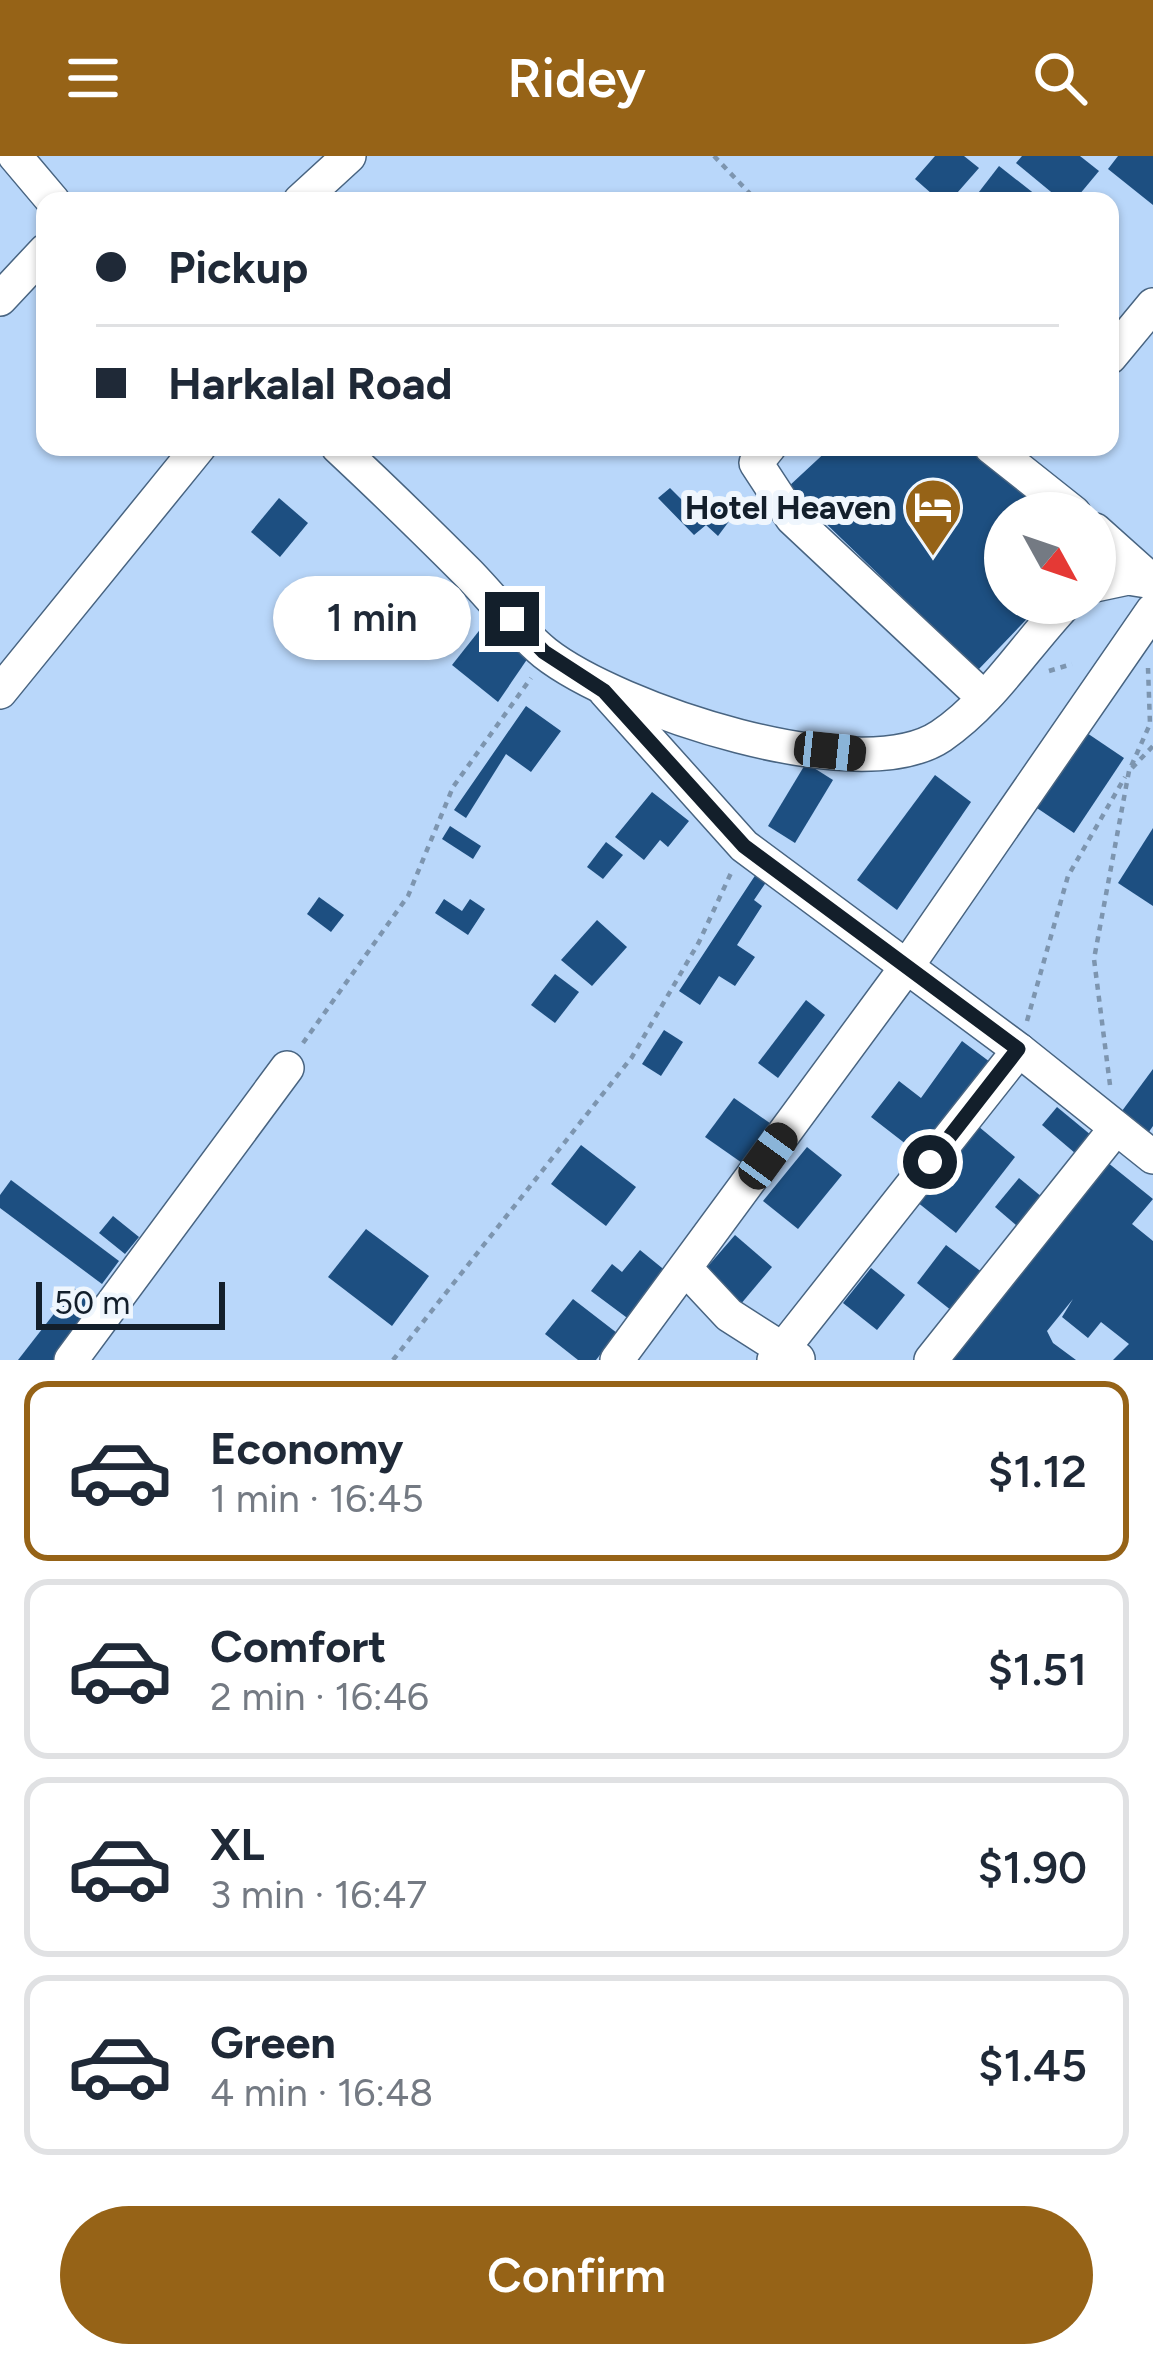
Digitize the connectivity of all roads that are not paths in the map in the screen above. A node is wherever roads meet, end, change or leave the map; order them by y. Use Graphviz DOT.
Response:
graph roads {
  1 [pos="15,156"];
  2 [pos="349,156"];
  3 [pos="45,192"];
  4 [pos="309,192"];
  5 [pos="36,261"];
  6 [pos="0,299"];
  7 [pos="1153,305"];
  8 [pos="1119,346"];
  9 [pos="193,456"];
  10 [pos="347,456"];
  11 [pos="762,456"];
  12 [pos="1016,456"];
  13 [pos="1053,492"];
  14 [pos="1116,556"];
  15 [pos="1116,581"];
  16 [pos="1150,598"];
  17 [pos="1048,624"];
  18 [pos="604,691"];
  19 [pos="0,692"];
  20 [pos="984,698"];
  21 [pos="904,969"];
  22 [pos="1018,1049"];
  23 [pos="287,1068"];
  24 [pos="1116,1128"];
  25 [pos="1153,1157"];
  26 [pos="686,1269"];
  27 [pos="786,1356"];
  28 [pos="71,1360"];
  29 [pos="617,1360"];
  30 [pos="931,1360"];
  1 -- 3 [label="street"];
  2 -- 4 [label="street"];
  5 -- 6 [label="street"];
  7 -- 8 [label="street"];
  9 -- 19 [label="street"];
  10 -- 18 [label="street"];
  11 -- 20 [label="street"];
  12 -- 13 [label="street"];
  14 -- 16 [label="street"];
  15 -- 16 [label="street"];
  16 -- 21 [label="street"];
  17 -- 20 [label="street"];
  18 -- 20 [label="street"];
  18 -- 21 [label="street"];
  21 -- 22 [label="street"];
  21 -- 26 [label="street"];
  22 -- 24 [label="street"];
  22 -- 27 [label="street"];
  23 -- 28 [label="street"];
  24 -- 25 [label="street"];
  24 -- 30 [label="street"];
  26 -- 27 [label="street"];
  26 -- 29 [label="street"];
}
